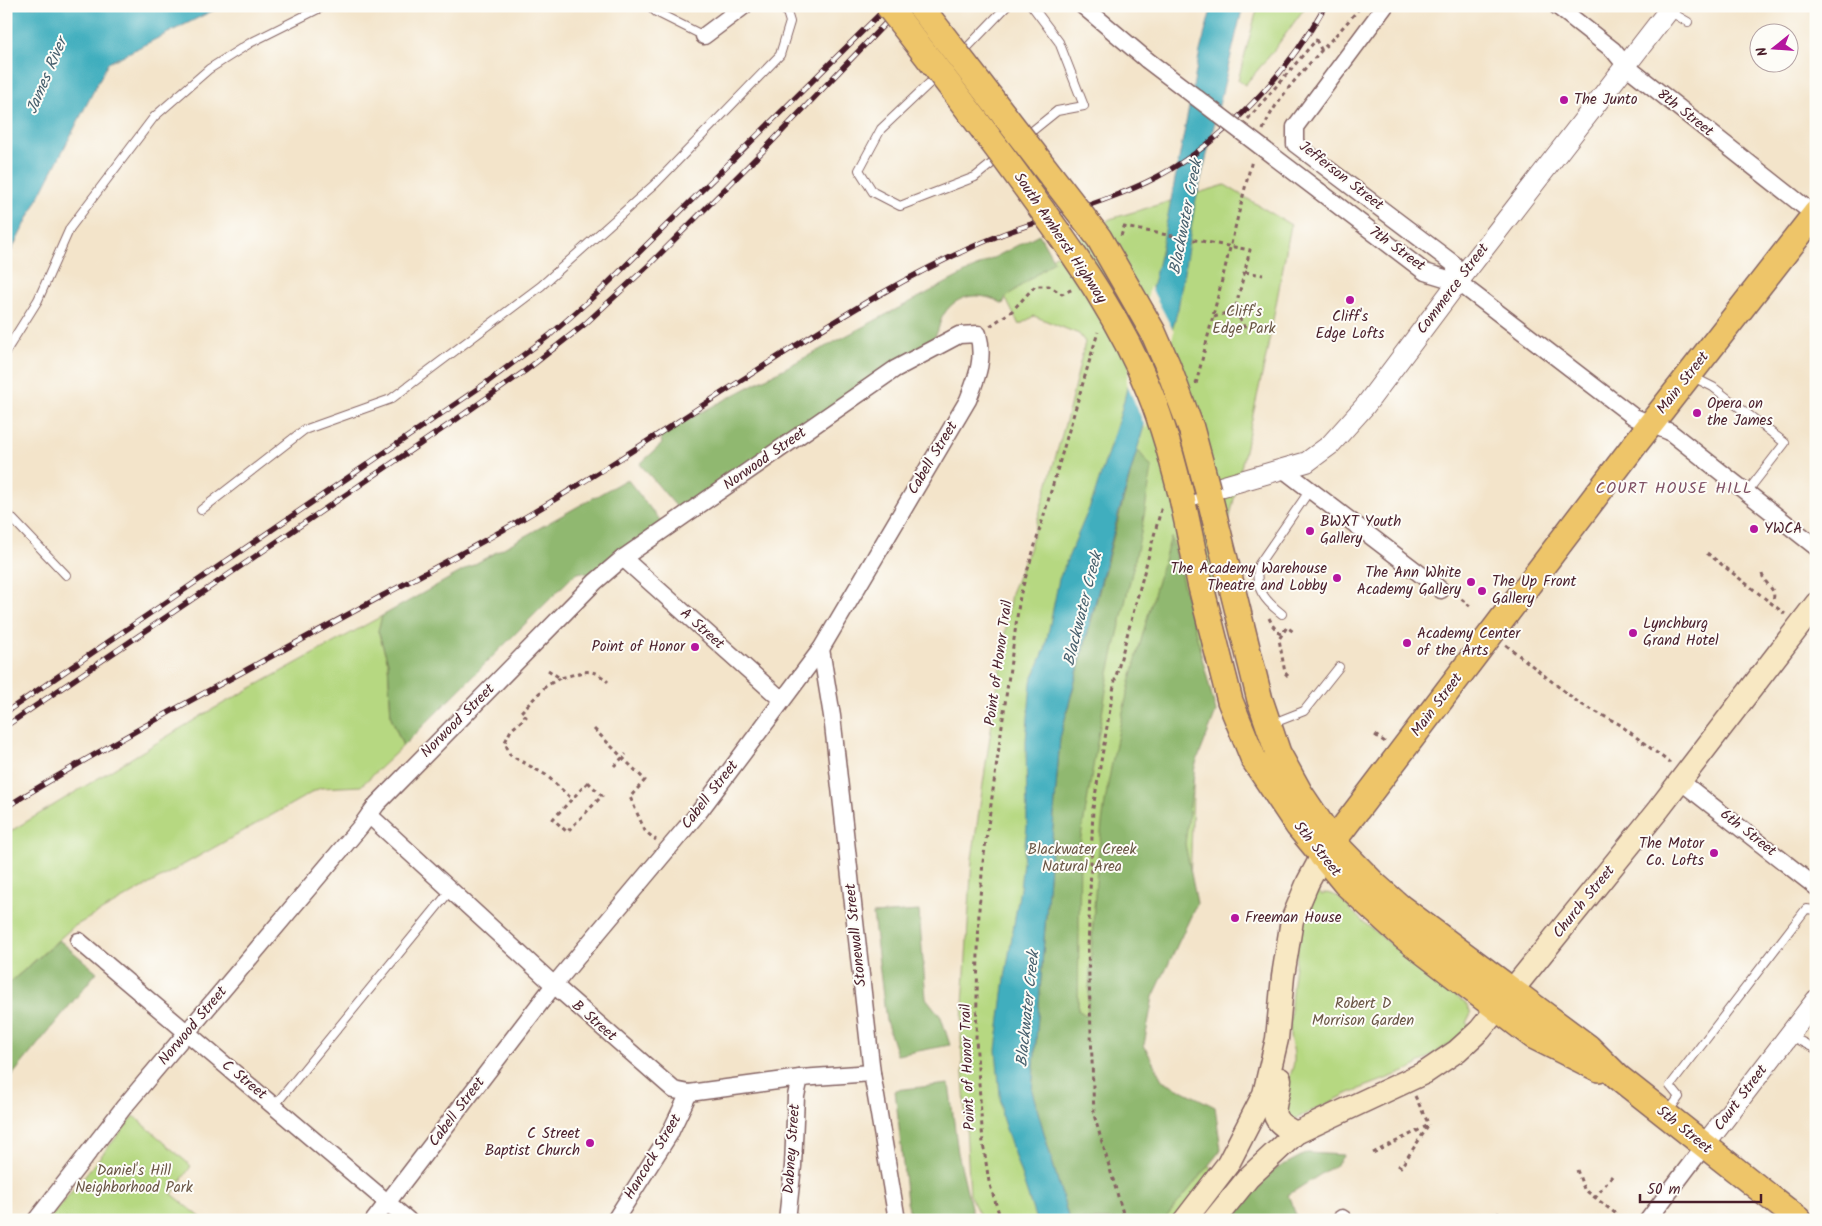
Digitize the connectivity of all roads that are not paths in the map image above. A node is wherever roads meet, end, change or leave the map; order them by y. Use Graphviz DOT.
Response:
graph roads {
  1 [pos="324,6"];
  2 [pos="650,6"];
  3 [pos="744,6"];
  4 [pos="785,6"];
  5 [pos="888,6"];
  6 [pos="920,6"];
  7 [pos="1007,6"];
  8 [pos="1032,6"];
  9 [pos="1083,6"];
  10 [pos="1385,6"];
  11 [pos="1557,6"];
  12 [pos="1671,9"];
  13 [pos="1688,22"];
  14 [pos="704,36"];
  15 [pos="951,63"];
  16 [pos="1626,66"];
  17 [pos="944,70"];
  18 [pos="1815,215"];
  19 [pos="1458,282"];
  20 [pos="978,334"];
  21 [pos="6,351"];
  22 [pos="1689,375"];
  23 [pos="1650,424"];
  24 [pos="1284,470"];
  25 [pos="1310,490"];
  26 [pos="1208,491"];
  27 [pos="1747,492"];
  28 [pos="1173,500"];
  29 [pos="201,510"];
  30 [pos="6,512"];
  31 [pos="1816,547"];
  32 [pos="623,558"];
  33 [pos="66,575"];
  34 [pos="1441,590"];
  35 [pos="1816,604"];
  36 [pos="1282,614"];
  37 [pos="821,649"];
  38 [pos="1338,667"];
  39 [pos="782,700"];
  40 [pos="1267,725"];
  41 [pos="1674,772"];
  42 [pos="369,815"];
  43 [pos="1328,849"];
  44 [pos="1816,887"];
  45 [pos="450,891"];
  46 [pos="1816,910"];
  47 [pos="79,941"];
  48 [pos="554,986"];
  49 [pos="1505,1000"];
  50 [pos="1816,1000"];
  51 [pos="187,1034"];
  52 [pos="1788,1035"];
  53 [pos="1277,1039"];
  54 [pos="1816,1049"];
  55 [pos="872,1073"];
  56 [pos="800,1078"];
  57 [pos="689,1093"];
  58 [pos="275,1105"];
  59 [pos="1666,1115"];
  60 [pos="1296,1133"];
  61 [pos="1704,1146"];
  62 [pos="388,1203"];
  63 [pos="36,1220"];
  64 [pos="374,1220"];
  65 [pos="408,1220"];
  66 [pos="615,1220"];
  67 [pos="787,1220"];
  68 [pos="897,1220"];
  69 [pos="1185,1220"];
  70 [pos="1214,1220"];
  71 [pos="1648,1220"];
  72 [pos="1799,1220"];
  1 -- 21 [label="lane"];
  2 -- 14 [label="lane"];
  3 -- 14 [label="street"];
  4 -- 29 [label="lane"];
  5 -- 28 [label="main road, South Amherst Highway, bridge"];
  6 -- 26 [label="main road, South Amherst Highway, bridge"];
  7 -- 15 [label="lane"];
  8 -- 17 [label="lane"];
  9 -- 19 [label="street, 7th Street, bridge"];
  10 -- 19 [label="street, Jefferson Street"];
  11 -- 16 [label="street, 8th Street"];
  12 -- 13 [label="lane"];
  12 -- 16 [label="street, Commerce Street"];
  16 -- 18 [label="street, 8th Street"];
  16 -- 19 [label="street, Commerce Street"];
  18 -- 22 [label="main road, Main Street"];
  19 -- 23 [label="street, 7th Street"];
  19 -- 24 [label="street, Commerce Street"];
  20 -- 32 [label="street, Norwood Street"];
  20 -- 37 [label="street, Cabell Street"];
  22 -- 23 [label="main road, Main Street"];
  22 -- 27 [label="lane"];
  23 -- 27 [label="street, 7th Street"];
  23 -- 43 [label="main road, Main Street"];
  24 -- 25 [label="street"];
  24 -- 26 [label="street, Commerce Street"];
  25 -- 34 [label="street"];
  25 -- 36 [label="lane"];
  26 -- 28 [label="street, Commerce Street"];
  26 -- 40 [label="main road, 5th Street"];
  27 -- 31 [label="street, 7th Street"];
  28 -- 43 [label="main road, 5th Street"];
  30 -- 33 [label="lane"];
  32 -- 39 [label="street, A Street"];
  32 -- 42 [label="street, Norwood Street"];
  35 -- 41 [label="main road, Church Street"];
  37 -- 39 [label="street, Cabell Street"];
  37 -- 55 [label="street, Stonewall Street"];
  38 -- 40 [label="lane"];
  39 -- 48 [label="street, Cabell Street"];
  40 -- 43 [label="main road, 5th Street"];
  41 -- 44 [label="street, 6th Street"];
  41 -- 49 [label="main road, Church Street"];
  42 -- 45 [label="street, B Street"];
  42 -- 51 [label="street, Norwood Street"];
  43 -- 49 [label="main road, 5th Street"];
  43 -- 53 [label="main road, Main Street"];
  45 -- 48 [label="street, B Street"];
  45 -- 58 [label="lane"];
  46 -- 59 [label="lane"];
  47 -- 51 [label="street, C Street"];
  48 -- 57 [label="street, B Street"];
  48 -- 62 [label="street, Cabell Street"];
  49 -- 59 [label="main road, 5th Street"];
  49 -- 60 [label="main road, Church Street"];
  50 -- 52 [label="street, Court Street"];
  51 -- 58 [label="street, C Street"];
  51 -- 63 [label="street, Norwood Street"];
  52 -- 54 [label="lane"];
  52 -- 61 [label="street, Court Street"];
  53 -- 60 [label="main road"];
  53 -- 69 [label="main road"];
  55 -- 56 [label="street"];
  55 -- 68 [label="street, Stonewall Street"];
  56 -- 57 [label="street"];
  56 -- 67 [label="street, Dabney Street"];
  57 -- 66 [label="street, Hancock Street"];
  58 -- 62 [label="street, C Street"];
  59 -- 61 [label="main road, 5th Street"];
  60 -- 70 [label="main road, Church Street"];
  61 -- 71 [label="street, Court Street"];
  61 -- 72 [label="main road, 5th Street"];
  62 -- 64 [label="street, Cabell Street"];
  62 -- 65 [label="street, C Street"];
}
